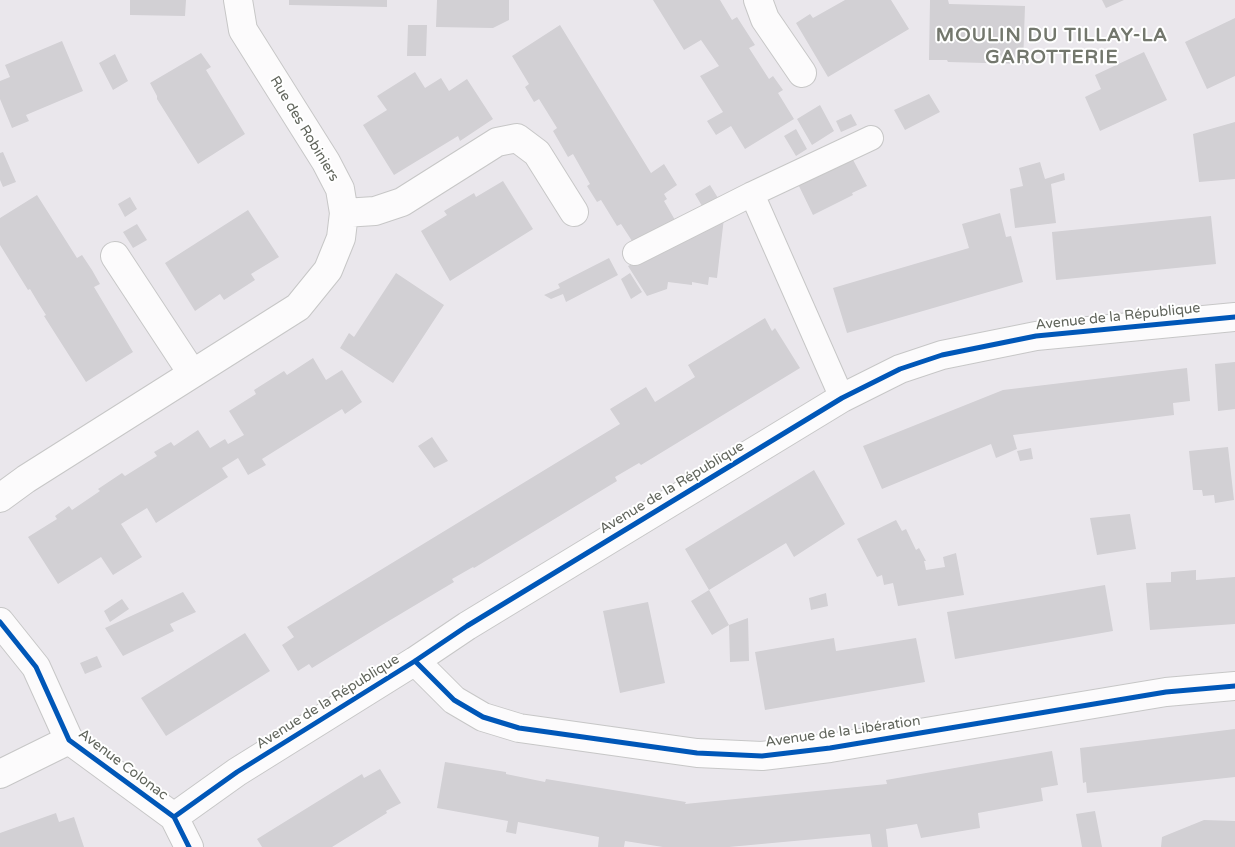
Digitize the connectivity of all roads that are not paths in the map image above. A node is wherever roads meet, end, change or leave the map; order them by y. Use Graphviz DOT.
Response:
graph roads {
  1 [pos="238,0"];
  2 [pos="758,0"];
  3 [pos="802,73"];
  4 [pos="871,138"];
  5 [pos="752,194"];
  6 [pos="574,212"];
  7 [pos="344,213"];
  8 [pos="635,254"];
  9 [pos="116,256"];
  10 [pos="1235,317"];
  11 [pos="192,373"];
  12 [pos="842,398"];
  13 [pos="0,498"];
  14 [pos="0,622"];
  15 [pos="415,661"];
  16 [pos="1235,686"];
  17 [pos="69,740"];
  18 [pos="0,774"];
  19 [pos="174,817"];
  20 [pos="190,847"];
  1 -- 7 [label="street, Rue des Robiniers"];
  2 -- 3 [label="street"];
  4 -- 5 [label="lane"];
  5 -- 8 [label="lane"];
  5 -- 12 [label="lane"];
  6 -- 7 [label="street"];
  7 -- 11 [label="street, Rue des Robiniers"];
  9 -- 11 [label="street"];
  10 -- 12 [label="street, Avenue de la République"];
  11 -- 13 [label="street, Rue des Robiniers"];
  12 -- 15 [label="street, Avenue de la République"];
  14 -- 17 [label="street, Avenue Colonac"];
  15 -- 16 [label="street, Avenue de la Libération"];
  15 -- 19 [label="street, Avenue de la République"];
  17 -- 18 [label="street"];
  17 -- 19 [label="street, Avenue Colonac"];
  19 -- 20 [label="street, Avenue Colonac"];
}
